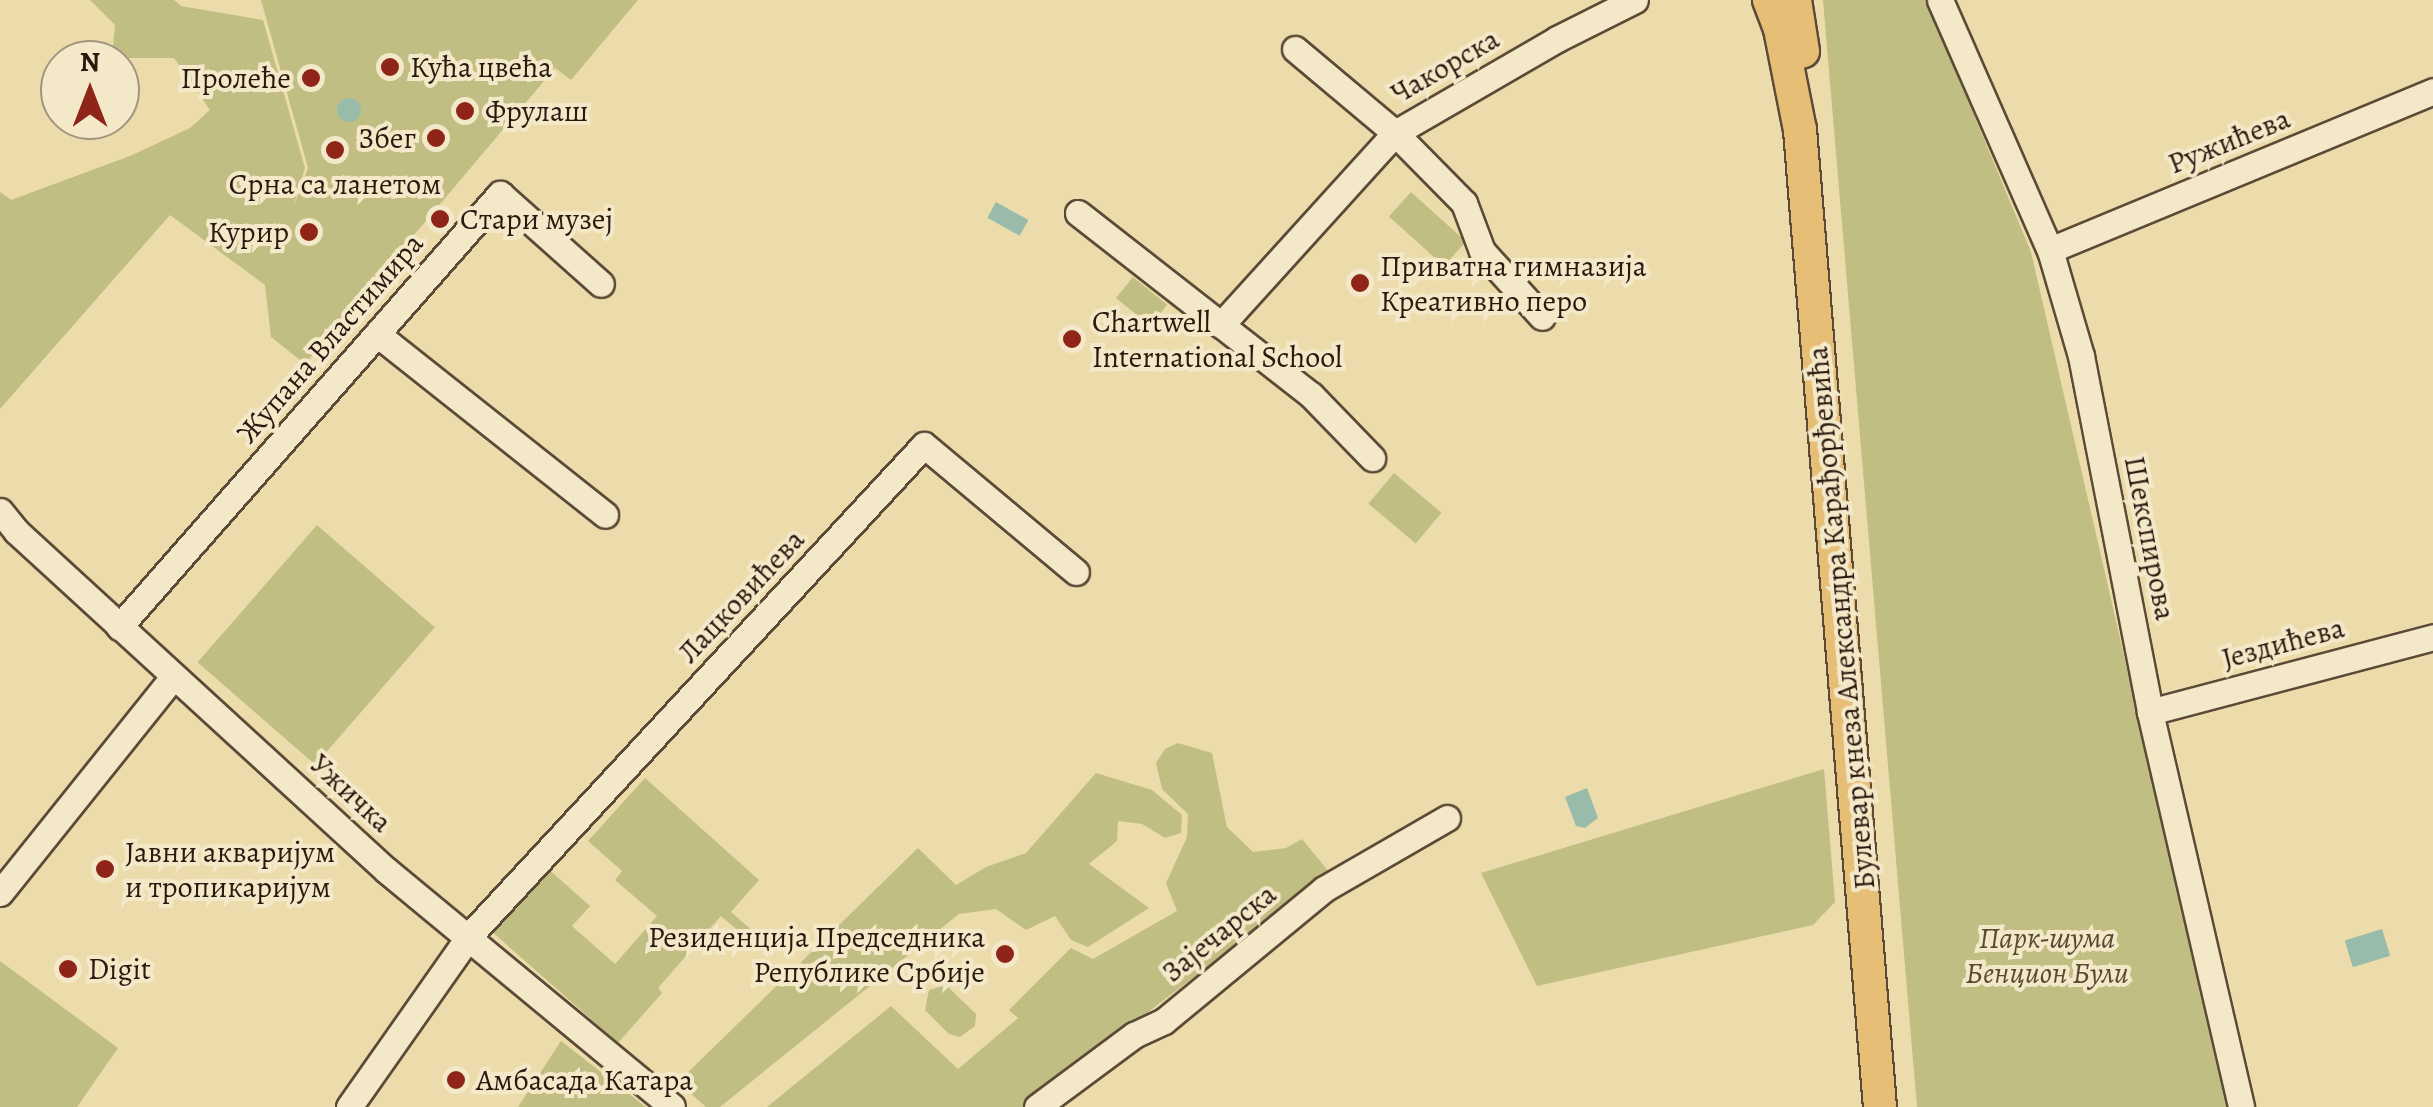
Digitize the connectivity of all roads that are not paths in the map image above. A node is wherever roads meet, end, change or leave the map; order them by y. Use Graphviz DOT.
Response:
graph roads {
  1 [pos="1635,0"];
  2 [pos="1769,0"];
  3 [pos="1796,0"];
  4 [pos="1940,0"];
  5 [pos="1295,49"];
  6 [pos="2433,92"];
  7 [pos="1800,130"];
  8 [pos="1395,133"];
  9 [pos="1078,213"];
  10 [pos="2050,250"];
  11 [pos="601,284"];
  12 [pos="1542,317"];
  13 [pos="1222,325"];
  14 [pos="377,334"];
  15 [pos="1372,458"];
  16 [pos="0,511"];
  17 [pos="604,515"];
  18 [pos="1076,572"];
  19 [pos="119,627"];
  20 [pos="2433,638"];
  21 [pos="174,676"];
  22 [pos="2150,712"];
  23 [pos="1447,818"];
  24 [pos="0,894"];
  25 [pos="470,935"];
  26 [pos="349,1107"];
  27 [pos="672,1107"];
  28 [pos="1037,1107"];
  29 [pos="1880,1107"];
  30 [pos="2241,1107"];
  1 -- 8 [label="street, Чакорска"];
  2 -- 7 [label="main road, Булевар кнеза Александра Карађорђевића"];
  3 -- 7 [label="main road, Булевар кнеза Александра Карађорђевића"];
  4 -- 10 [label="street, Шекспирова"];
  5 -- 8 [label="street, Чакорска"];
  6 -- 10 [label="street, Ружићева"];
  7 -- 29 [label="main road, Булевар кнеза Александра Карађорђевића"];
  8 -- 12 [label="street, Чакорска"];
  8 -- 13 [label="street, Чакорска"];
  9 -- 13 [label="street"];
  10 -- 22 [label="street, Шекспирова"];
  11 -- 14 [label="street, Жупана Властимира"];
  13 -- 15 [label="street"];
  14 -- 17 [label="street"];
  14 -- 19 [label="street, Жупана Властимира"];
  16 -- 19 [label="street, Ужичка"];
  18 -- 25 [label="street, Лацковићева"];
  19 -- 21 [label="street, Ужичка"];
  20 -- 22 [label="street, Јездићева"];
  21 -- 24 [label="street"];
  21 -- 25 [label="street, Ужичка"];
  22 -- 30 [label="street, Шекспирова"];
  23 -- 28 [label="street, Зајечарска"];
  25 -- 26 [label="street"];
  25 -- 27 [label="street, Ужичка"];
}
